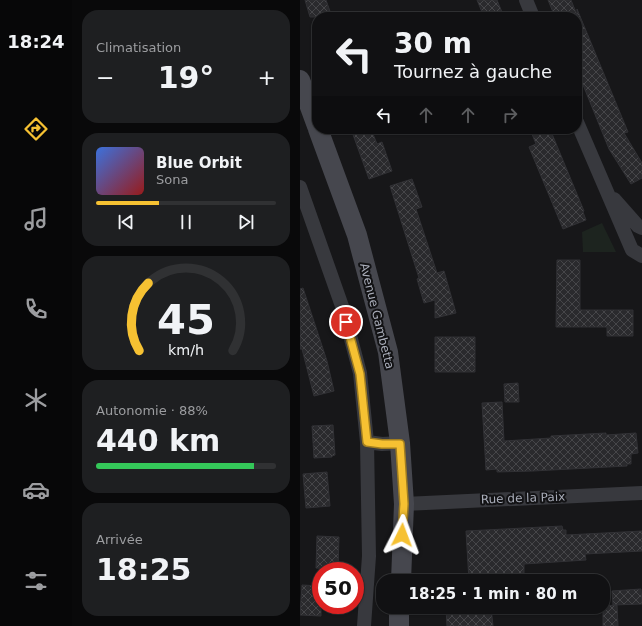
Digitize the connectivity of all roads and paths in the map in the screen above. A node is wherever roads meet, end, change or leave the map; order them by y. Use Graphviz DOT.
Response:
graph roads {
  1 [pos="526,0"];
  2 [pos="531,12"];
  3 [pos="300,80"];
  4 [pos="312,112"];
  5 [pos="320,134"];
  6 [pos="582,134"];
  7 [pos="300,187"];
  8 [pos="606,190"];
  9 [pos="642,228"];
  10 [pos="642,256"];
  11 [pos="367,442"];
  12 [pos="400,444"];
  13 [pos="642,493"];
  14 [pos="404,504"];
  15 [pos="401,574"];
  16 [pos="400,614"];
  17 [pos="364,626"];
  18 [pos="399,626"];
  1 -- 2 [label="street"];
  3 -- 4 [label="main road, Avenue Gambetta"];
  5 -- 12 [label="main road, Avenue Gambetta"];
  6 -- 8 [label="street"];
  7 -- 11 [label="street"];
  8 -- 9 [label="street"];
  8 -- 10 [label="street"];
  11 -- 12 [label="street"];
  11 -- 17 [label="street"];
  12 -- 14 [label="main road, Avenue Gambetta"];
  13 -- 14 [label="street, Rue de la Paix"];
  14 -- 15 [label="main road, Avenue Gambetta"];
  16 -- 18 [label="main road"];
}
